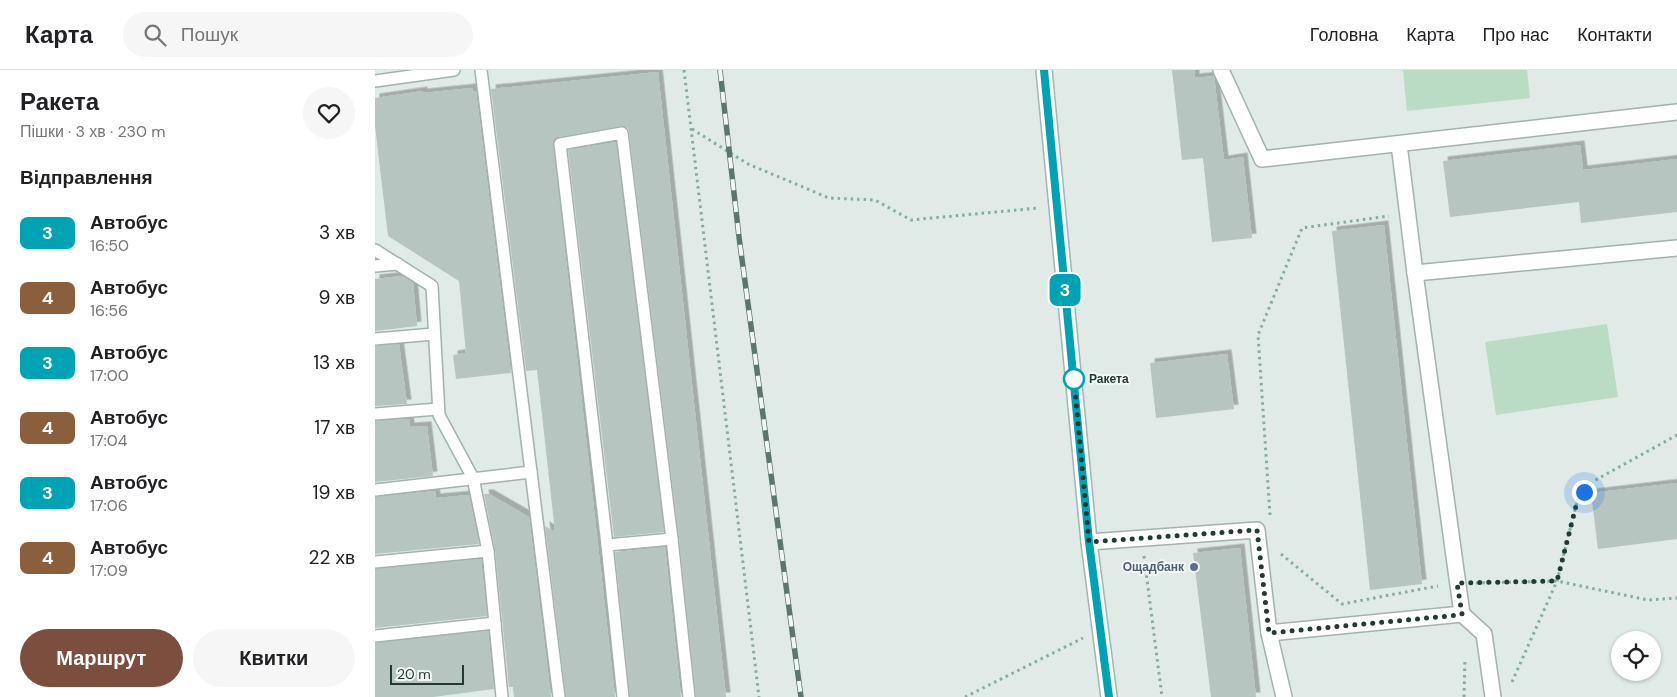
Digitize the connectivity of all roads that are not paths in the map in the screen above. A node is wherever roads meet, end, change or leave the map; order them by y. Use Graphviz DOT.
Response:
graph roads {
  1 [pos="454,70"];
  2 [pos="481,70"];
  3 [pos="1044,70"];
  4 [pos="1221,70"];
  5 [pos="405,73"];
  6 [pos="375,81"];
  7 [pos="1677,112"];
  8 [pos="1399,144"];
  9 [pos="1677,248"];
  10 [pos="375,250"];
  11 [pos="398,264"];
  12 [pos="375,266"];
  13 [pos="1415,274"];
  14 [pos="434,334"];
  15 [pos="375,339"];
  16 [pos="438,409"];
  17 [pos="375,414"];
  18 [pos="531,472"];
  19 [pos="473,478"];
  20 [pos="375,490"];
  21 [pos="672,539"];
  22 [pos="1089,542"];
  23 [pos="607,545"];
  24 [pos="488,551"];
  25 [pos="375,562"];
  26 [pos="1462,614"];
  27 [pos="495,623"];
  28 [pos="1269,633"];
  29 [pos="375,636"];
  30 [pos="502,697"];
  31 [pos="559,697"];
  32 [pos="623,697"];
  33 [pos="689,697"];
  34 [pos="1109,697"];
  35 [pos="1284,697"];
  36 [pos="1493,697"];
  1 -- 5 [label="lane"];
  2 -- 18 [label="lane"];
  3 -- 22 [label="street"];
  4 -- 8 [label="street"];
  5 -- 6 [label="lane"];
  7 -- 8 [label="street"];
  8 -- 13 [label="street"];
  9 -- 13 [label="street"];
  10 -- 11 [label="lane"];
  11 -- 12 [label="lane"];
  11 -- 14 [label="lane"];
  13 -- 26 [label="street"];
  14 -- 15 [label="lane"];
  14 -- 16 [label="lane"];
  16 -- 17 [label="lane"];
  16 -- 19 [label="lane"];
  18 -- 19 [label="lane"];
  18 -- 31 [label="lane"];
  19 -- 20 [label="lane"];
  19 -- 24 [label="lane"];
  21 -- 23 [label="lane"];
  21 -- 23 [label="lane"];
  21 -- 33 [label="lane"];
  22 -- 28 [label="street"];
  22 -- 34 [label="street"];
  23 -- 32 [label="lane"];
  24 -- 25 [label="lane"];
  24 -- 27 [label="lane"];
  26 -- 28 [label="street"];
  26 -- 36 [label="street"];
  27 -- 29 [label="lane"];
  27 -- 30 [label="lane"];
  28 -- 35 [label="street"];
}
